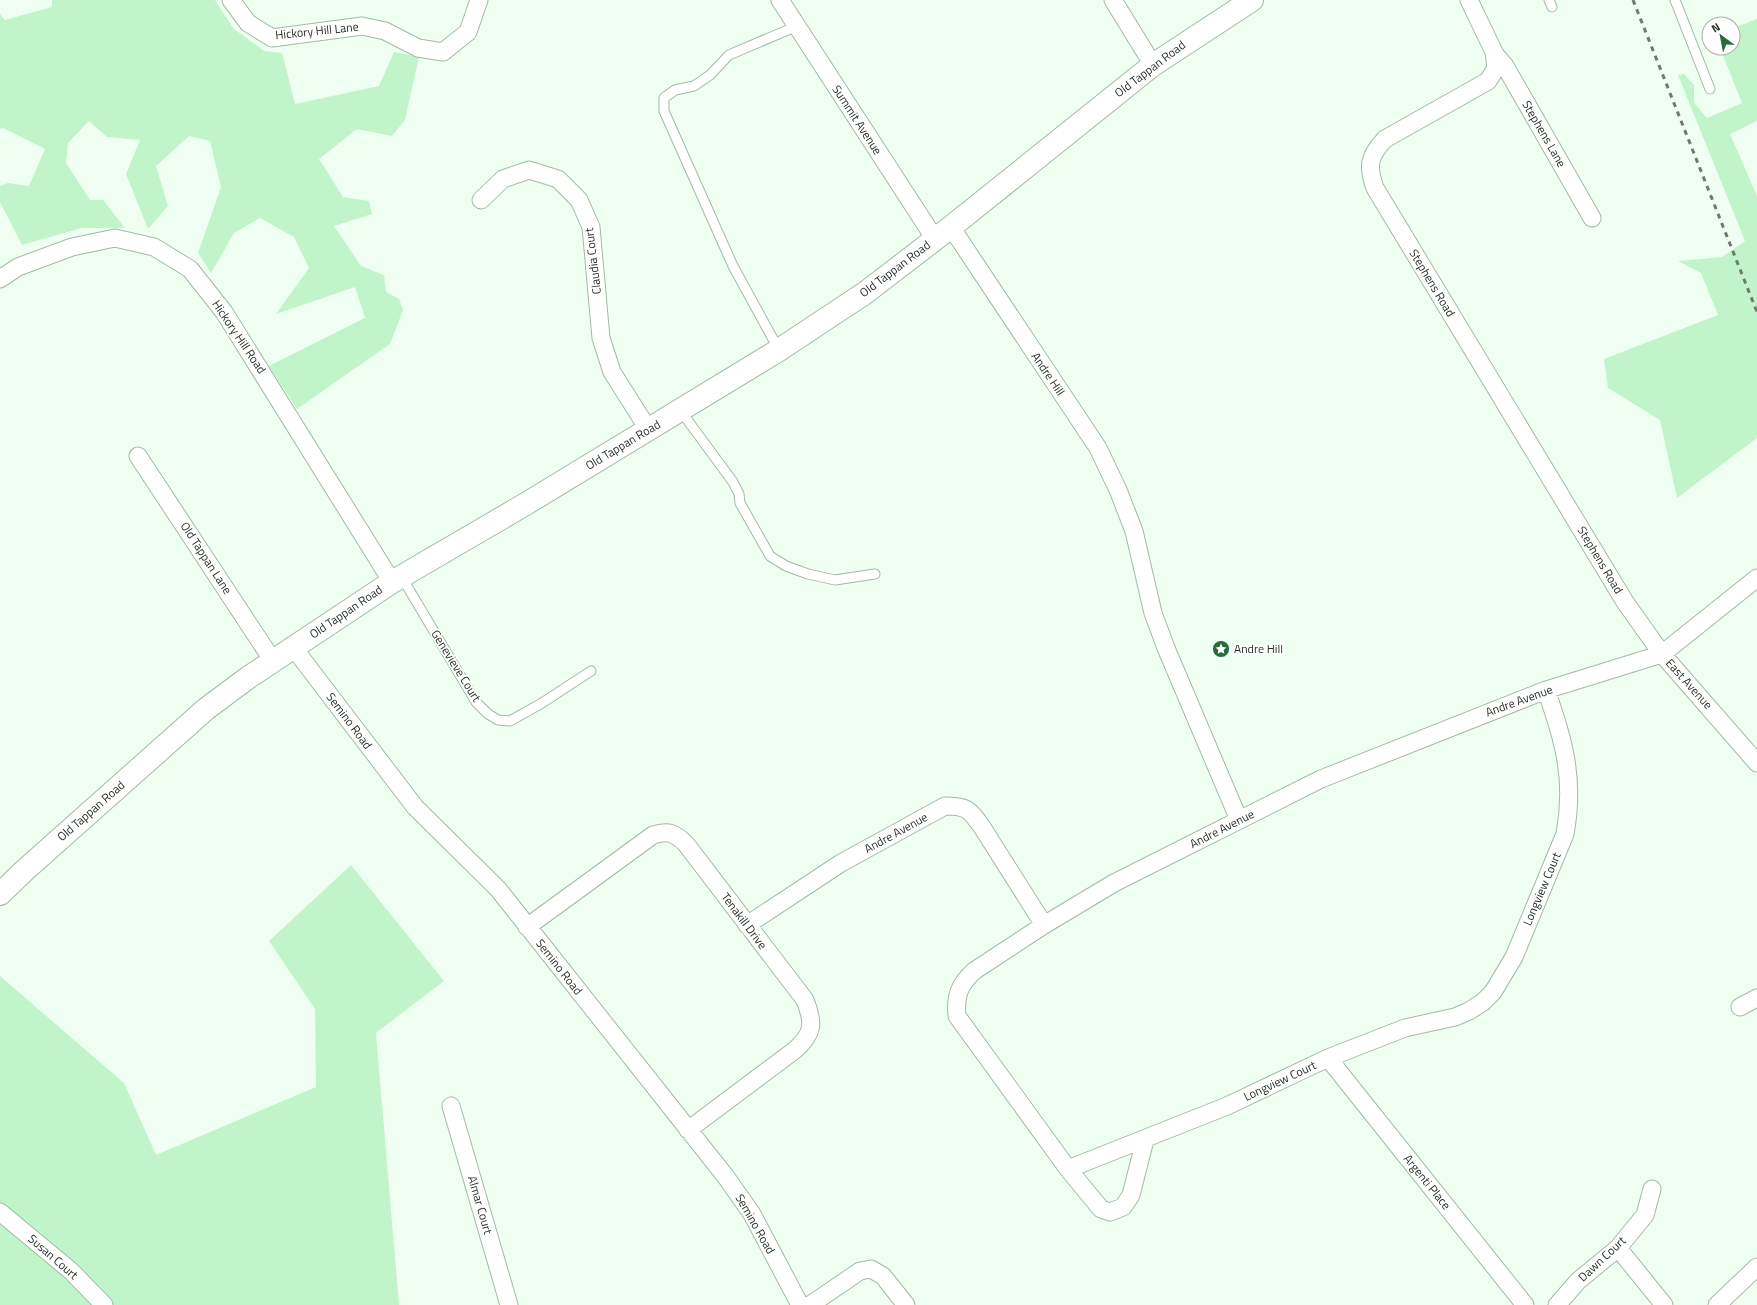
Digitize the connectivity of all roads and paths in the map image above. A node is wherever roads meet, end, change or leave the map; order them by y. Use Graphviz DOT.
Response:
graph roads {
  1 [pos="231,0"];
  2 [pos="480,0"];
  3 [pos="780,0"];
  4 [pos="1113,0"];
  5 [pos="1252,0"];
  6 [pos="1469,0"];
  7 [pos="1675,0"];
  8 [pos="797,26"];
  9 [pos="1494,52"];
  10 [pos="1153,65"];
  11 [pos="1710,89"];
  12 [pos="481,200"];
  13 [pos="1592,218"];
  14 [pos="943,233"];
  15 [pos="0,279"];
  16 [pos="780,350"];
  17 [pos="680,410"];
  18 [pos="648,429"];
  19 [pos="138,456"];
  20 [pos="875,574"];
  21 [pos="1757,578"];
  22 [pos="397,579"];
  23 [pos="1625,602"];
  24 [pos="293,647"];
  25 [pos="1662,654"];
  26 [pos="273,661"];
  27 [pos="591,671"];
  28 [pos="1546,690"];
  29 [pos="1757,763"];
  30 [pos="1239,820"];
  31 [pos="0,894"];
  32 [pos="1044,924"];
  33 [pos="746,925"];
  34 [pos="527,927"];
  35 [pos="1757,998"];
  36 [pos="1740,1007"];
  37 [pos="1328,1058"];
  38 [pos="451,1106"];
  39 [pos="688,1130"];
  40 [pos="1145,1140"];
  41 [pos="1068,1169"];
  42 [pos="1652,1189"];
  43 [pos="0,1212"];
  44 [pos="1618,1248"];
  45 [pos="1757,1267"];
  46 [pos="104,1305"];
  47 [pos="509,1305"];
  48 [pos="800,1305"];
  49 [pos="810,1305"];
  50 [pos="906,1305"];
  51 [pos="1525,1305"];
  52 [pos="1557,1305"];
  53 [pos="1664,1305"];
  54 [pos="1717,1305"];
  1 -- 2 [label="street, Hickory Hill Lane"];
  3 -- 8 [label="street, Summit Avenue"];
  4 -- 10 [label="street"];
  5 -- 10 [label="main road, Old Tappan Road"];
  6 -- 9 [label="street, Stephens Road"];
  7 -- 11 [label="lane"];
  8 -- 14 [label="street, Summit Avenue"];
  8 -- 16 [label="lane"];
  9 -- 13 [label="street, Stephens Lane"];
  9 -- 23 [label="street, Stephens Road"];
  10 -- 14 [label="main road, Old Tappan Road"];
  12 -- 18 [label="street, Claudia Court"];
  14 -- 16 [label="main road, Old Tappan Road"];
  14 -- 30 [label="street, Andre Hill"];
  15 -- 22 [label="street, Hickory Hill Road"];
  16 -- 17 [label="main road, Old Tappan Road"];
  17 -- 18 [label="main road, Old Tappan Road"];
  17 -- 20 [label="lane"];
  18 -- 22 [label="main road, Old Tappan Road"];
  19 -- 26 [label="street, Old Tappan Lane"];
  21 -- 25 [label="street, Andre Avenue"];
  22 -- 24 [label="main road, Old Tappan Road"];
  22 -- 27 [label="lane, Genevieve Court"];
  23 -- 25 [label="street, East Avenue"];
  24 -- 26 [label="main road, Old Tappan Road"];
  24 -- 34 [label="street, Semino Road"];
  25 -- 28 [label="street, Andre Avenue"];
  25 -- 29 [label="street, East Avenue"];
  26 -- 31 [label="main road, Old Tappan Road"];
  28 -- 30 [label="street, Andre Avenue"];
  28 -- 37 [label="street, Longview Court"];
  30 -- 32 [label="street, Andre Avenue"];
  32 -- 33 [label="street, Andre Avenue"];
  32 -- 41 [label="street"];
  33 -- 34 [label="street, Tenakill Drive"];
  33 -- 39 [label="street, Tenakill Drive"];
  34 -- 39 [label="street, Semino Road"];
  35 -- 36 [label="street"];
  37 -- 40 [label="street, Longview Court"];
  37 -- 51 [label="street, Argenti Place"];
  38 -- 47 [label="street, Almar Court"];
  39 -- 48 [label="street, Semino Road"];
  40 -- 41 [label="street, Longview Court"];
  40 -- 41 [label="street"];
  42 -- 44 [label="street, Dawn Court"];
  43 -- 46 [label="street, Susan Court"];
  44 -- 52 [label="street, Dawn Court"];
  44 -- 53 [label="street"];
  45 -- 54 [label="street"];
  49 -- 50 [label="street"];
}
